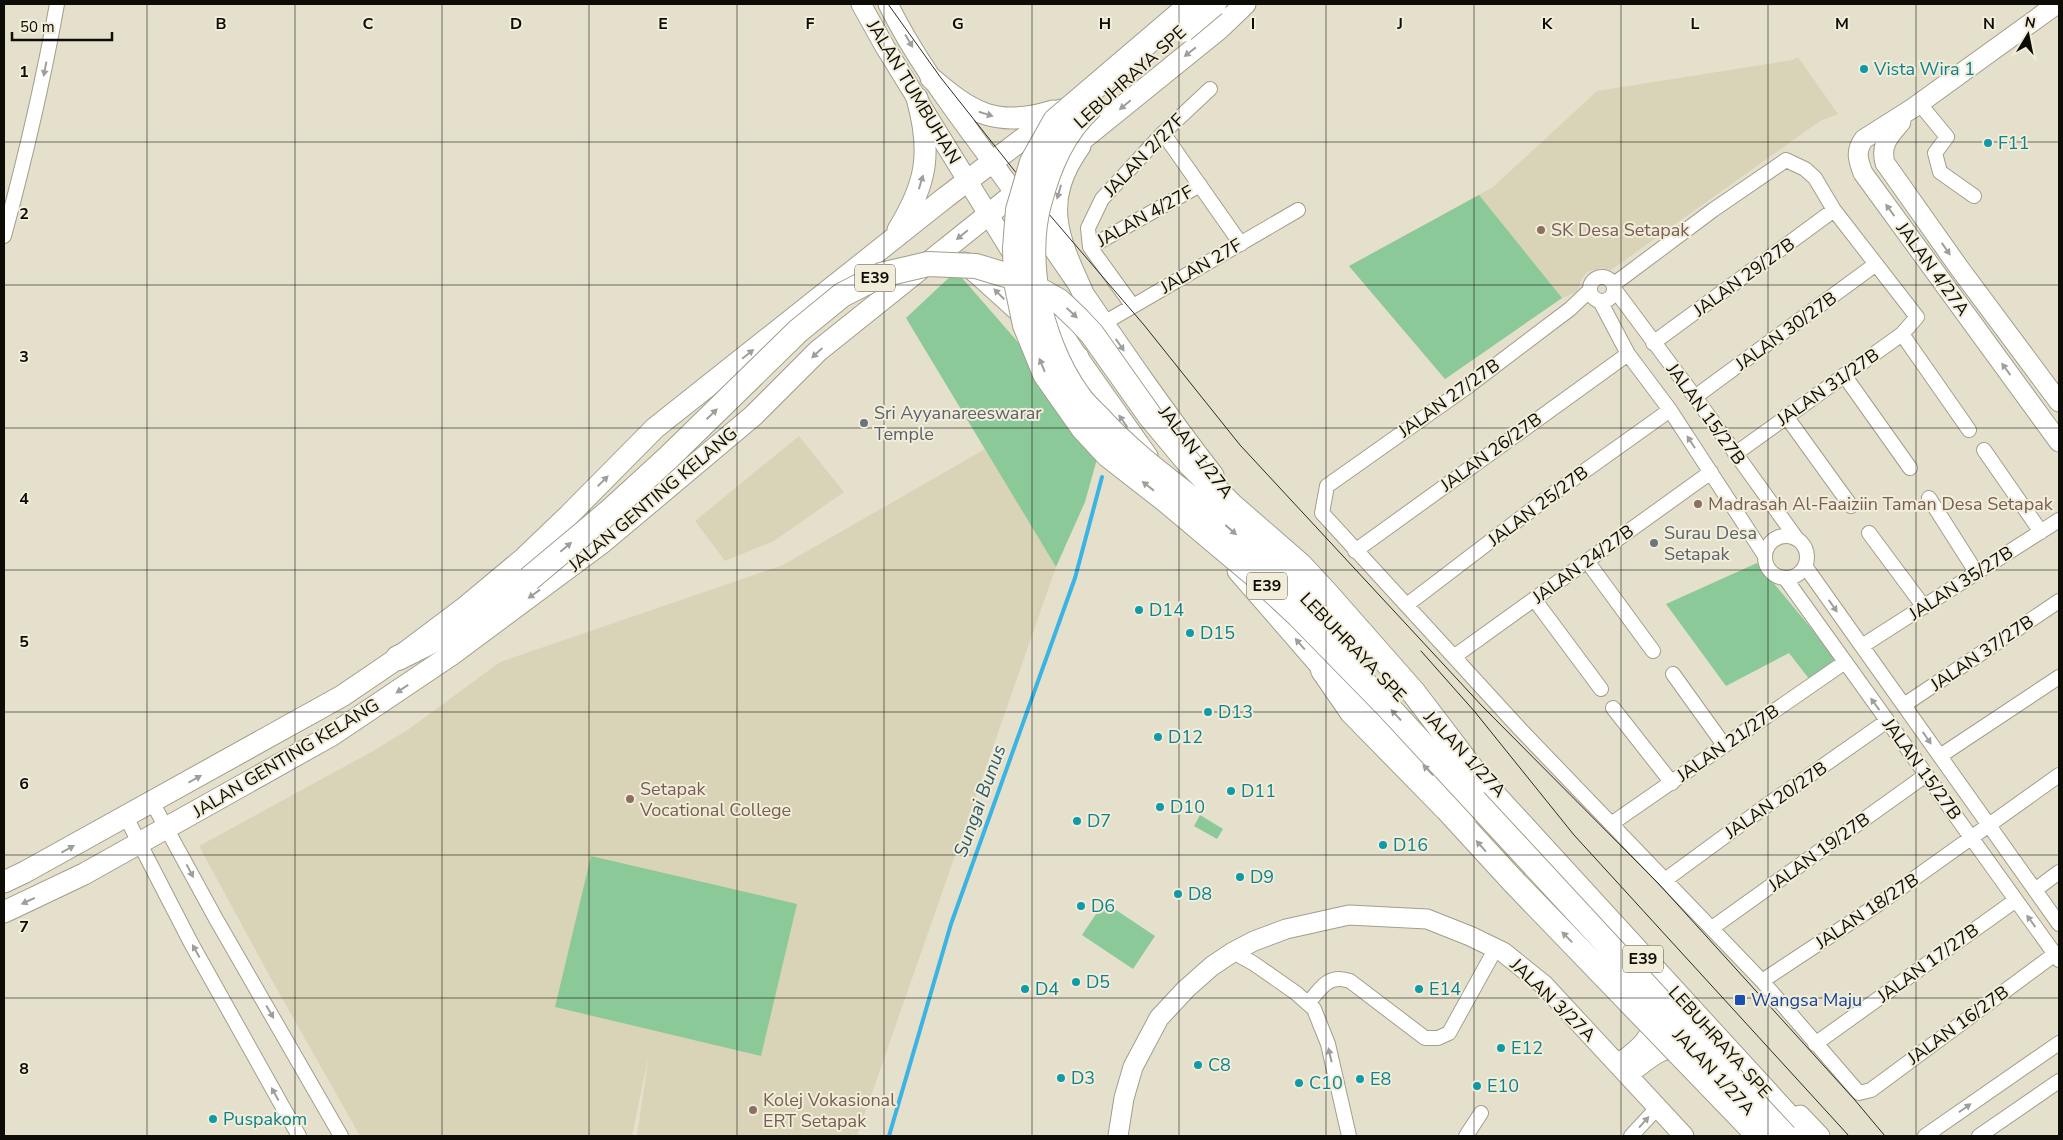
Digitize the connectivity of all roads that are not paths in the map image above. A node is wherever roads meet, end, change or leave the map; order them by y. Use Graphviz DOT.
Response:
graph roads {
  1 [pos="57,4"];
  2 [pos="861,4"];
  3 [pos="888,4"];
  4 [pos="1187,4"];
  5 [pos="1192,4"];
  6 [pos="1214,4"];
  7 [pos="1245,4"];
  8 [pos="2057,4"];
  9 [pos="931,78"];
  10 [pos="1210,89"];
  11 [pos="917,98"];
  12 [pos="1916,106"];
  13 [pos="1065,107"];
  14 [pos="1163,133"];
  15 [pos="1089,134"];
  16 [pos="991,162"];
  17 [pos="966,181"];
  18 [pos="1200,185"];
  19 [pos="1015,193"];
  20 [pos="1974,196"];
  21 [pos="1298,210"];
  22 [pos="1834,210"];
  23 [pos="988,214"];
  24 [pos="1042,234"];
  25 [pos="4,236"];
  26 [pos="891,240"];
  27 [pos="1241,244"];
  28 [pos="1090,247"];
  29 [pos="936,256"];
  30 [pos="1014,257"];
  31 [pos="1876,264"];
  32 [pos="1614,282"];
  33 [pos="1082,291"];
  34 [pos="1594,296"];
  35 [pos="1132,306"];
  36 [pos="1104,323"];
  37 [pos="1902,334"];
  38 [pos="1653,343"];
  39 [pos="1628,354"];
  40 [pos="1078,357"];
  41 [pos="1844,375"];
  42 [pos="1695,397"];
  43 [pos="2056,398"];
  44 [pos="2035,409"];
  45 [pos="1670,410"];
  46 [pos="1786,416"];
  47 [pos="655,428"];
  48 [pos="1969,430"];
  49 [pos="2059,442"];
  50 [pos="1984,450"];
  51 [pos="1735,454"];
  52 [pos="1910,468"];
  53 [pos="690,470"];
  54 [pos="1711,472"];
  55 [pos="1929,498"];
  56 [pos="1851,506"];
  57 [pos="2059,520"];
  58 [pos="2042,532"];
  59 [pos="1870,533"];
  60 [pos="1797,539"];
  61 [pos="1355,550"];
  62 [pos="1765,556"];
  63 [pos="1587,561"];
  64 [pos="1805,566"];
  65 [pos="1976,572"];
  66 [pos="1785,578"];
  67 [pos="1534,599"];
  68 [pos="2059,601"];
  69 [pos="1408,604"];
  70 [pos="1924,607"];
  71 [pos="1862,646"];
  72 [pos="1653,651"];
  73 [pos="1455,656"];
  74 [pos="398,658"];
  75 [pos="1845,662"];
  76 [pos="1323,670"];
  77 [pos="1674,674"];
  78 [pos="2059,678"];
  79 [pos="1601,689"];
  80 [pos="1904,706"];
  81 [pos="1613,708"];
  82 [pos="1888,721"];
  83 [pos="1724,745"];
  84 [pos="1940,756"];
  85 [pos="1926,775"];
  86 [pos="2059,775"];
  87 [pos="1481,781"];
  88 [pos="1672,783"];
  89 [pos="152,802"];
  90 [pos="126,816"];
  91 [pos="1611,824"];
  92 [pos="1989,826"];
  93 [pos="167,828"];
  94 [pos="1972,839"];
  95 [pos="140,843"];
  96 [pos="2059,872"];
  97 [pos="1665,880"];
  98 [pos="4,882"];
  99 [pos="2035,890"];
  100 [pos="2016,900"];
  101 [pos="4,912"];
  102 [pos="2059,924"];
  103 [pos="1712,928"];
  104 [pos="1496,948"];
  105 [pos="1233,952"];
  106 [pos="2057,958"];
  107 [pos="1762,981"];
  108 [pos="1645,999"];
  109 [pos="1308,1004"];
  110 [pos="2059,1043"];
  111 [pos="1815,1044"];
  112 [pos="1696,1052"];
  113 [pos="1623,1070"];
  114 [pos="2059,1081"];
  115 [pos="1658,1107"];
  116 [pos="1481,1113"];
  117 [pos="298,1136"];
  118 [pos="341,1136"];
  119 [pos="1118,1136"];
  120 [pos="1349,1136"];
  121 [pos="1466,1136"];
  122 [pos="1631,1136"];
  123 [pos="1684,1136"];
  124 [pos="1759,1136"];
  125 [pos="1774,1136"];
  126 [pos="1785,1136"];
  127 [pos="1806,1136"];
  128 [pos="1820,1136"];
  129 [pos="1925,1136"];
  130 [pos="1979,1136"];
  1 -- 25 [label="street, one-way"];
  2 -- 11 [label="main road, JALAN TUMBUHAN"];
  3 -- 9 [label="main road, JALAN TUMBUHAN, one-way"];
  4 -- 13 [label="main road, JALAN GENTING KELANG"];
  126 -- 5 [label="highway, LEBUHRAYA SPE / E39, one-way, bridge"];
  6 -- 87 [label="highway, LEBUHRAYA SPE / E39, one-way, bridge"];
  7 -- 15 [label="main road, JALAN GENTING KELANG, one-way"];
  8 -- 12 [label="main road, JALAN 4/27A"];
  9 -- 13 [label="main road, one-way"];
  9 -- 16 [label="main road, JALAN TUMBUHAN"];
  10 -- 14 [label="street, JALAN 2/27F"];
  11 -- 17 [label="main road, JALAN TUMBUHAN"];
  26 -- 11 [label="main road, one-way"];
  12 -- 20 [label="street"];
  12 -- 43 [label="main road, JALAN 4/27A, one-way"];
  44 -- 12 [label="main road, JALAN 4/27A, one-way"];
  13 -- 16 [label="main road, JALAN GENTING KELANG"];
  14 -- 18 [label="street"];
  14 -- 28 [label="street, JALAN 2/27F"];
  15 -- 19 [label="main road, JALAN GENTING KELANG"];
  15 -- 33 [label="main road, one-way"];
  16 -- 17 [label="main road, JALAN GENTING KELANG"];
  16 -- 19 [label="main road, JALAN 1/27A"];
  17 -- 23 [label="main road, JALAN 1/27A"];
  17 -- 26 [label="main road, JALAN GENTING KELANG"];
  18 -- 27 [label="street"];
  18 -- 28 [label="street, JALAN 4/27F"];
  19 -- 23 [label="main road, JALAN GENTING KELANG"];
  19 -- 24 [label="main road, JALAN 1/27A"];
  21 -- 27 [label="street, JALAN 27F"];
  22 -- 31 [label="street"];
  22 -- 32 [label="street"];
  22 -- 38 [label="street, JALAN 29/27B"];
  23 -- 29 [label="main road, JALAN GENTING KELANG, one-way"];
  23 -- 30 [label="main road, JALAN 1/27A"];
  24 -- 30 [label="main road"];
  24 -- 33 [label="main road, JALAN 1/27A"];
  47 -- 26 [label="main road, JALAN GENTING KELANG, one-way"];
  27 -- 35 [label="street, JALAN 27F"];
  28 -- 35 [label="street"];
  40 -- 29 [label="main road, one-way"];
  29 -- 53 [label="main road, JALAN GENTING KELANG, one-way"];
  30 -- 40 [label="main road, JALAN 1/27A"];
  31 -- 37 [label="street, JALAN 31/27B"];
  31 -- 42 [label="street, JALAN 30/27B"];
  32 -- 34 [label="street"];
  32 -- 34 [label="street"];
  32 -- 38 [label="street, JALAN 15/27B"];
  33 -- 36 [label="main road, JALAN 1/27A"];
  34 -- 39 [label="street, JALAN 15/27B"];
  34 -- 61 [label="street, JALAN 27/27B"];
  35 -- 36 [label="street, JALAN 27F"];
  36 -- 128 [label="main road, JALAN 1/27A, one-way"];
  37 -- 41 [label="street, JALAN 31/27B"];
  37 -- 48 [label="street"];
  38 -- 42 [label="street, JALAN 15/27B"];
  39 -- 45 [label="street, JALAN 15/27B"];
  39 -- 61 [label="street, JALAN 26/27B"];
  76 -- 40 [label="main road, JALAN 1/27A, one-way"];
  41 -- 46 [label="street, JALAN 31/27B"];
  41 -- 52 [label="street"];
  42 -- 51 [label="street, JALAN 15/27B"];
  43 -- 44 [label="street"];
  44 -- 49 [label="main road, JALAN 4/27A"];
  54 -- 45 [label="street, JALAN 15/27B, one-way"];
  45 -- 69 [label="street, JALAN 25/27B"];
  46 -- 51 [label="street, JALAN 31/27B"];
  46 -- 56 [label="street"];
  47 -- 53 [label="main road"];
  74 -- 47 [label="main road, JALAN GENTING KELANG, one-way"];
  50 -- 58 [label="street"];
  51 -- 60 [label="street, JALAN 15/27B"];
  53 -- 93 [label="main road, JALAN GENTING KELANG, one-way"];
  54 -- 62 [label="street, JALAN 15/27B"];
  54 -- 63 [label="street, JALAN 24/27B"];
  55 -- 65 [label="street"];
  57 -- 58 [label="street, JALAN 35/27B"];
  58 -- 65 [label="street, JALAN 35/27B"];
  59 -- 70 [label="street"];
  60 -- 62 [label="street"];
  60 -- 64 [label="street"];
  61 -- 69 [label="street"];
  62 -- 66 [label="street"];
  63 -- 67 [label="street, JALAN 24/27B"];
  63 -- 72 [label="street"];
  64 -- 66 [label="street"];
  64 -- 71 [label="street, JALAN 15/27B, one-way"];
  65 -- 70 [label="street, JALAN 35/27B"];
  66 -- 75 [label="street, JALAN 15/27B"];
  67 -- 73 [label="street, JALAN 24/27B"];
  67 -- 79 [label="street"];
  68 -- 80 [label="street, JALAN 37/27B"];
  69 -- 73 [label="street"];
  70 -- 71 [label="street, JALAN 35/27B"];
  71 -- 80 [label="street, JALAN 15/27B"];
  73 -- 91 [label="street"];
  74 -- 87 [label="highway, E39, one-way, bridge"];
  89 -- 74 [label="main road, JALAN GENTING KELANG, one-way"];
  82 -- 75 [label="street, JALAN 15/27B, one-way"];
  75 -- 83 [label="street, JALAN 21/27B"];
  108 -- 76 [label="main road, JALAN 1/27A, one-way"];
  124 -- 76 [label="highway, one-way, bridge"];
  77 -- 83 [label="street"];
  78 -- 84 [label="street"];
  80 -- 84 [label="street, JALAN 15/27B, one-way"];
  81 -- 88 [label="street"];
  82 -- 85 [label="street, JALAN 15/27B"];
  82 -- 97 [label="street, JALAN 20/27B"];
  83 -- 88 [label="street, JALAN 21/27B"];
  84 -- 92 [label="street, JALAN 15/27B"];
  85 -- 94 [label="street, JALAN 15/27B"];
  85 -- 103 [label="street, JALAN 19/27B"];
  86 -- 92 [label="street, JALAN 18/27B"];
  87 -- 127 [label="highway, LEBUHRAYA SPE / E39"];
  88 -- 91 [label="street, JALAN 21/27B"];
  89 -- 90 [label="main road, JALAN GENTING KELANG"];
  89 -- 93 [label="street"];
  90 -- 95 [label="street"];
  98 -- 90 [label="main road, JALAN GENTING KELANG, one-way"];
  91 -- 97 [label="street"];
  92 -- 94 [label="street, JALAN 18/27B"];
  92 -- 99 [label="street, JALAN 15/27B"];
  93 -- 95 [label="main road, JALAN GENTING KELANG"];
  93 -- 118 [label="street, one-way"];
  94 -- 100 [label="street, JALAN 15/27B"];
  94 -- 107 [label="street, JALAN 18/27B"];
  95 -- 101 [label="main road, JALAN GENTING KELANG, one-way"];
  117 -- 95 [label="street, one-way"];
  96 -- 99 [label="street"];
  97 -- 103 [label="street"];
  99 -- 102 [label="street, JALAN 15/27B"];
  106 -- 100 [label="street, JALAN 15/27B, one-way"];
  100 -- 111 [label="street, JALAN 17/27B"];
  103 -- 107 [label="street"];
  104 -- 105 [label="main road, JALAN 3/27A"];
  104 -- 109 [label="street"];
  104 -- 113 [label="main road, JALAN 3/27A"];
  105 -- 109 [label="street"];
  105 -- 119 [label="main road, JALAN 3/27A"];
  106 -- 111 [label="street, JALAN 16/27B"];
  107 -- 111 [label="street"];
  108 -- 112 [label="main road, JALAN 1/27A"];
  108 -- 113 [label="main road"];
  120 -- 109 [label="street, one-way"];
  129 -- 110 [label="street, one-way"];
  112 -- 113 [label="main road"];
  112 -- 125 [label="main road, JALAN 1/27A"];
  113 -- 115 [label="main road, JALAN 3/27A"];
  114 -- 130 [label="street"];
  122 -- 115 [label="street, one-way"];
  115 -- 123 [label="main road, JALAN 3/27A"];
  116 -- 121 [label="street"];
}
